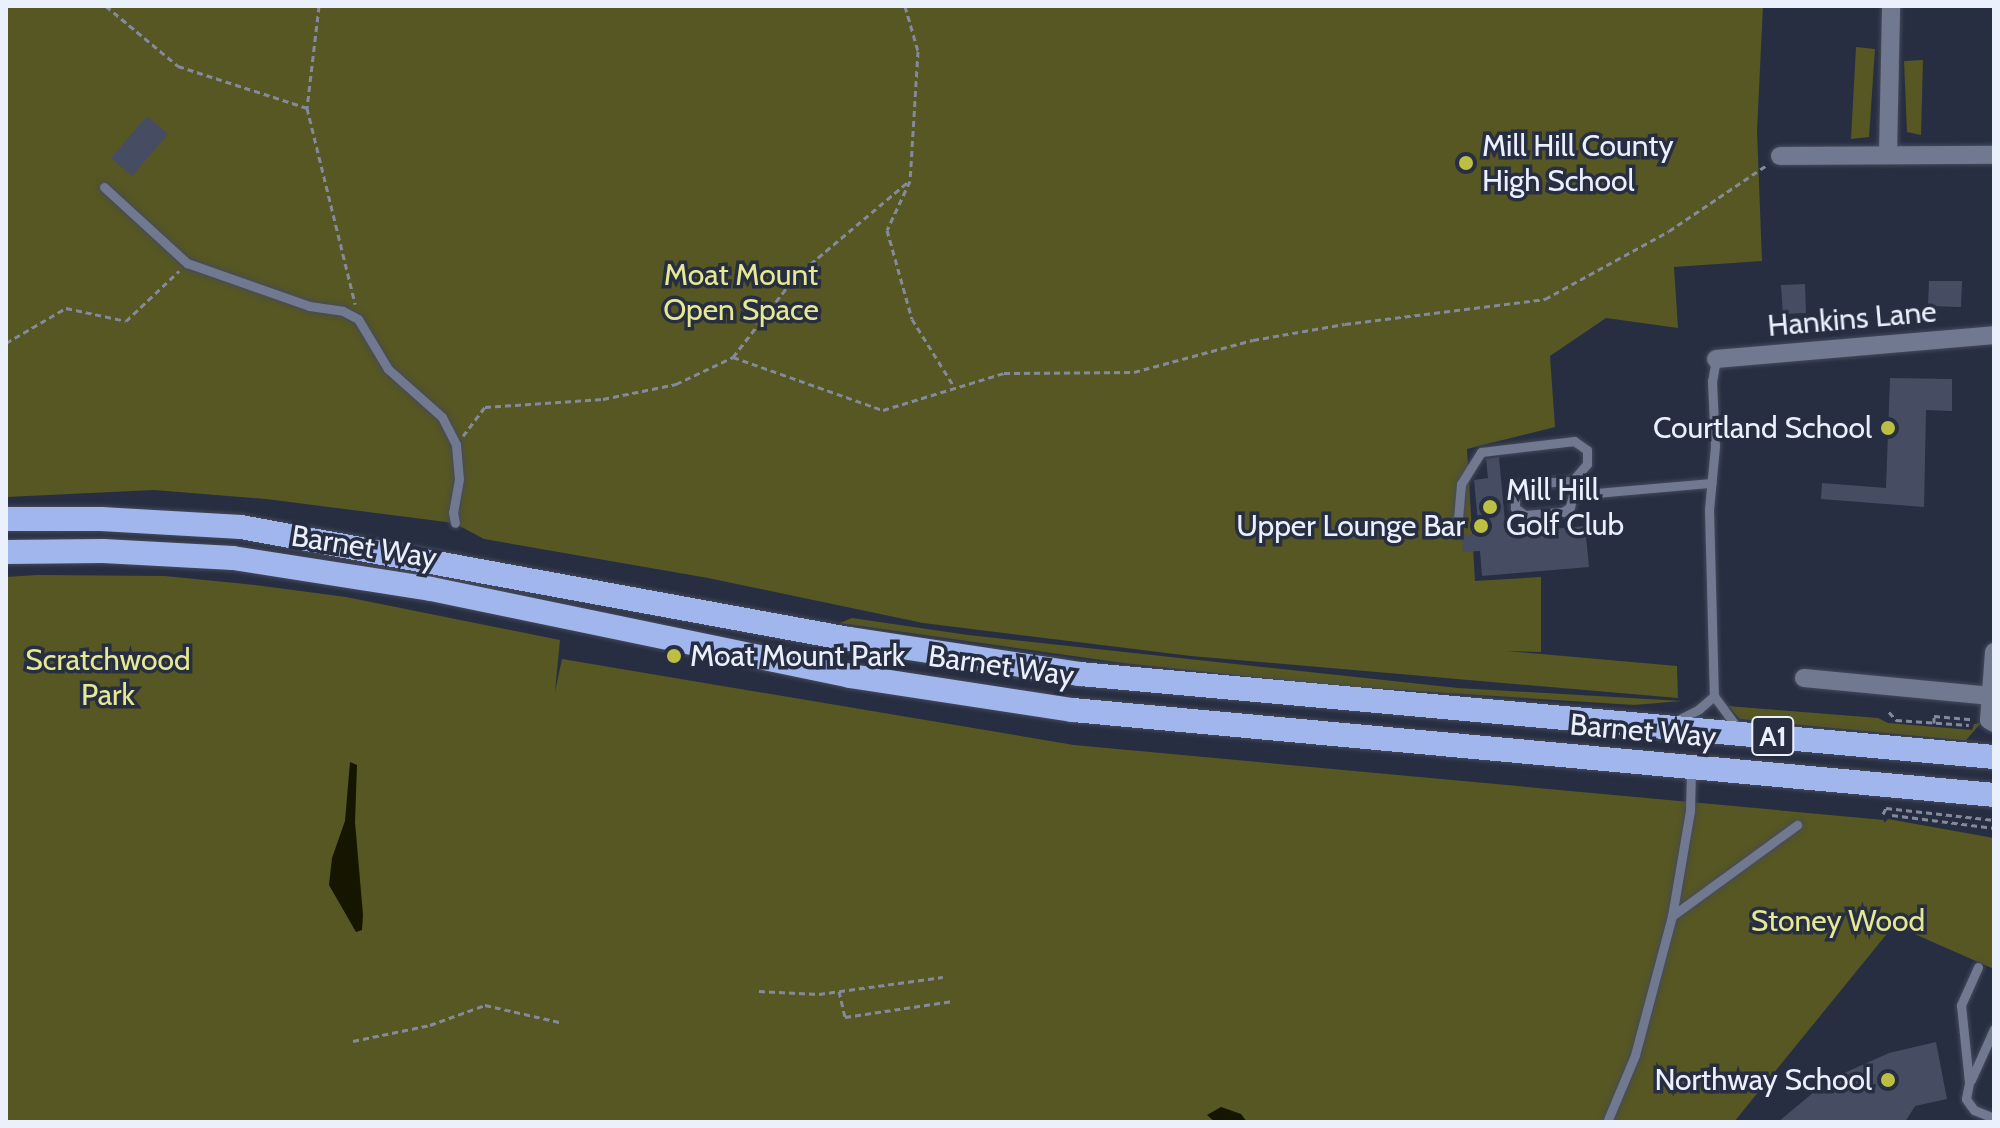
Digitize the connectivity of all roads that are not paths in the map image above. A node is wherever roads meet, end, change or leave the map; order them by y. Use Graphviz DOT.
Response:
graph roads {
  1 [pos="1891,6"];
  2 [pos="1888,154"];
  3 [pos="1994,155"];
  4 [pos="1780,156"];
  5 [pos="104,187"];
  6 [pos="1994,335"];
  7 [pos="1716,359"];
  8 [pos="1572,481"];
  9 [pos="1711,483"];
  10 [pos="1573,495"];
  11 [pos="6,519"];
  12 [pos="455,523"];
  13 [pos="1457,530"];
  14 [pos="6,552"];
  15 [pos="1994,652"];
  16 [pos="1804,678"];
  17 [pos="1714,696"];
  18 [pos="1991,696"];
  19 [pos="1987,721"];
  20 [pos="1665,727"];
  21 [pos="1741,734"];
  22 [pos="1994,757"];
  23 [pos="1690,768"];
  24 [pos="1994,795"];
  25 [pos="1797,825"];
  26 [pos="1672,916"];
  27 [pos="1978,967"];
  28 [pos="1994,1029"];
  29 [pos="1969,1083"];
  30 [pos="1994,1118"];
  31 [pos="1607,1122"];
  1 -- 2 [label="street"];
  2 -- 3 [label="street"];
  2 -- 4 [label="street"];
  5 -- 12 [label="lane"];
  6 -- 7 [label="street, Hankins Lane"];
  7 -- 9 [label="lane"];
  8 -- 10 [label="lane"];
  8 -- 10 [label="lane"];
  8 -- 13 [label="lane"];
  9 -- 10 [label="lane"];
  9 -- 17 [label="lane"];
  11 -- 20 [label="highway, Barnet Way / A1"];
  14 -- 23 [label="highway, Barnet Way / A1"];
  15 -- 18 [label="street"];
  16 -- 18 [label="street"];
  17 -- 20 [label="lane"];
  17 -- 21 [label="lane"];
  18 -- 19 [label="street"];
  20 -- 21 [label="highway, Barnet Way / A1"];
  21 -- 22 [label="highway, Barnet Way / A1"];
  23 -- 24 [label="highway, Barnet Way / A1"];
  23 -- 26 [label="lane"];
  25 -- 26 [label="lane"];
  26 -- 31 [label="lane"];
  27 -- 29 [label="lane"];
  28 -- 29 [label="lane"];
  29 -- 30 [label="lane"];
}
